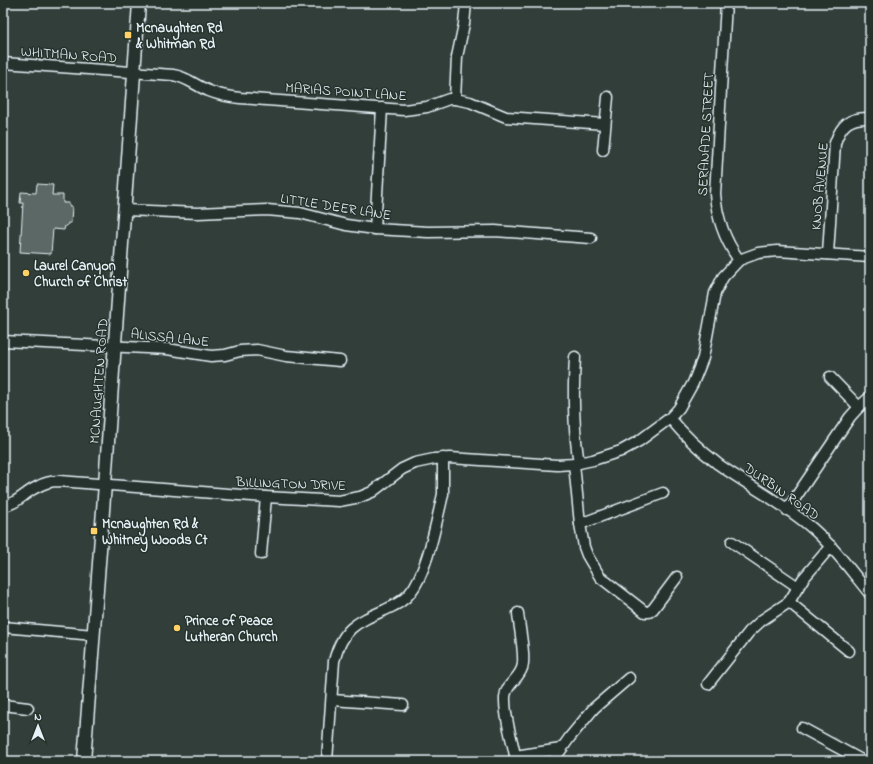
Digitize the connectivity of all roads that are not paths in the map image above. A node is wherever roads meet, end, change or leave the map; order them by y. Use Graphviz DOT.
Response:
graph roads {
  1 [pos="139,3"];
  2 [pos="466,3"];
  3 [pos="726,3"];
  4 [pos="3,63"];
  5 [pos="133,72"];
  6 [pos="608,97"];
  7 [pos="455,99"];
  8 [pos="382,108"];
  9 [pos="870,118"];
  10 [pos="605,124"];
  11 [pos="603,150"];
  12 [pos="125,210"];
  13 [pos="375,229"];
  14 [pos="591,238"];
  15 [pos="828,254"];
  16 [pos="870,257"];
  17 [pos="739,260"];
  18 [pos="3,341"];
  19 [pos="116,346"];
  20 [pos="575,357"];
  21 [pos="340,362"];
  22 [pos="830,377"];
  23 [pos="870,398"];
  24 [pos="858,407"];
  25 [pos="670,418"];
  26 [pos="443,458"];
  27 [pos="577,463"];
  28 [pos="105,484"];
  29 [pos="663,493"];
  30 [pos="266,497"];
  31 [pos="3,506"];
  32 [pos="787,510"];
  33 [pos="580,524"];
  34 [pos="732,542"];
  35 [pos="831,546"];
  36 [pos="261,554"];
  37 [pos="677,577"];
  38 [pos="798,587"];
  39 [pos="869,590"];
  40 [pos="789,602"];
  41 [pos="518,613"];
  42 [pos="3,627"];
  43 [pos="94,636"];
  44 [pos="849,651"];
  45 [pos="629,678"];
  46 [pos="708,684"];
  47 [pos="332,700"];
  48 [pos="3,705"];
  49 [pos="403,705"];
  50 [pos="28,708"];
  51 [pos="802,728"];
  52 [pos="561,749"];
  53 [pos="515,758"];
  54 [pos="84,761"];
  55 [pos="327,761"];
  56 [pos="553,761"];
  57 [pos="863,761"];
  1 -- 5 [label="street, MCNAUGHTEN ROAD"];
  2 -- 7 [label="street"];
  3 -- 17 [label="street, SERANADE STREET"];
  4 -- 5 [label="street, WHITMAN ROAD"];
  5 -- 8 [label="street, MARIAS POINT LANE"];
  5 -- 12 [label="street, MCNAUGHTEN ROAD"];
  6 -- 10 [label="street"];
  7 -- 8 [label="street, MARIAS POINT LANE"];
  7 -- 10 [label="street, MARIAS POINT LANE"];
  8 -- 13 [label="street"];
  9 -- 15 [label="street, KNOB AVENUE"];
  10 -- 11 [label="street"];
  12 -- 13 [label="street, LITTLE DEER LANE"];
  12 -- 19 [label="street, MCNAUGHTEN ROAD"];
  13 -- 14 [label="street, LITTLE DEER LANE"];
  15 -- 16 [label="street"];
  15 -- 17 [label="street"];
  17 -- 25 [label="street, BILLINGTON DRIVE"];
  18 -- 19 [label="street, ALISSA LANE"];
  19 -- 21 [label="street, ALISSA LANE"];
  19 -- 28 [label="street, MCNAUGHTEN ROAD"];
  20 -- 27 [label="street"];
  22 -- 24 [label="street"];
  23 -- 24 [label="street"];
  24 -- 32 [label="street"];
  25 -- 27 [label="street, BILLINGTON DRIVE"];
  25 -- 32 [label="street, DURBIN ROAD"];
  26 -- 27 [label="street, BILLINGTON DRIVE"];
  26 -- 30 [label="street, BILLINGTON DRIVE"];
  26 -- 47 [label="street"];
  27 -- 33 [label="street"];
  28 -- 30 [label="street, BILLINGTON DRIVE"];
  28 -- 31 [label="street, BILLINGTON DRIVE"];
  28 -- 43 [label="street, MCNAUGHTEN ROAD"];
  29 -- 33 [label="street"];
  30 -- 36 [label="street"];
  32 -- 35 [label="street, DURBIN ROAD"];
  33 -- 37 [label="street"];
  34 -- 38 [label="street"];
  35 -- 38 [label="street"];
  35 -- 39 [label="street, DURBIN ROAD"];
  38 -- 40 [label="street"];
  40 -- 44 [label="street"];
  40 -- 46 [label="street"];
  41 -- 53 [label="street"];
  42 -- 43 [label="street"];
  43 -- 54 [label="street, MCNAUGHTEN ROAD"];
  45 -- 52 [label="street"];
  47 -- 49 [label="street"];
  47 -- 55 [label="street"];
  48 -- 50 [label="street"];
  51 -- 57 [label="street"];
  52 -- 53 [label="street"];
  52 -- 56 [label="street"];
}
